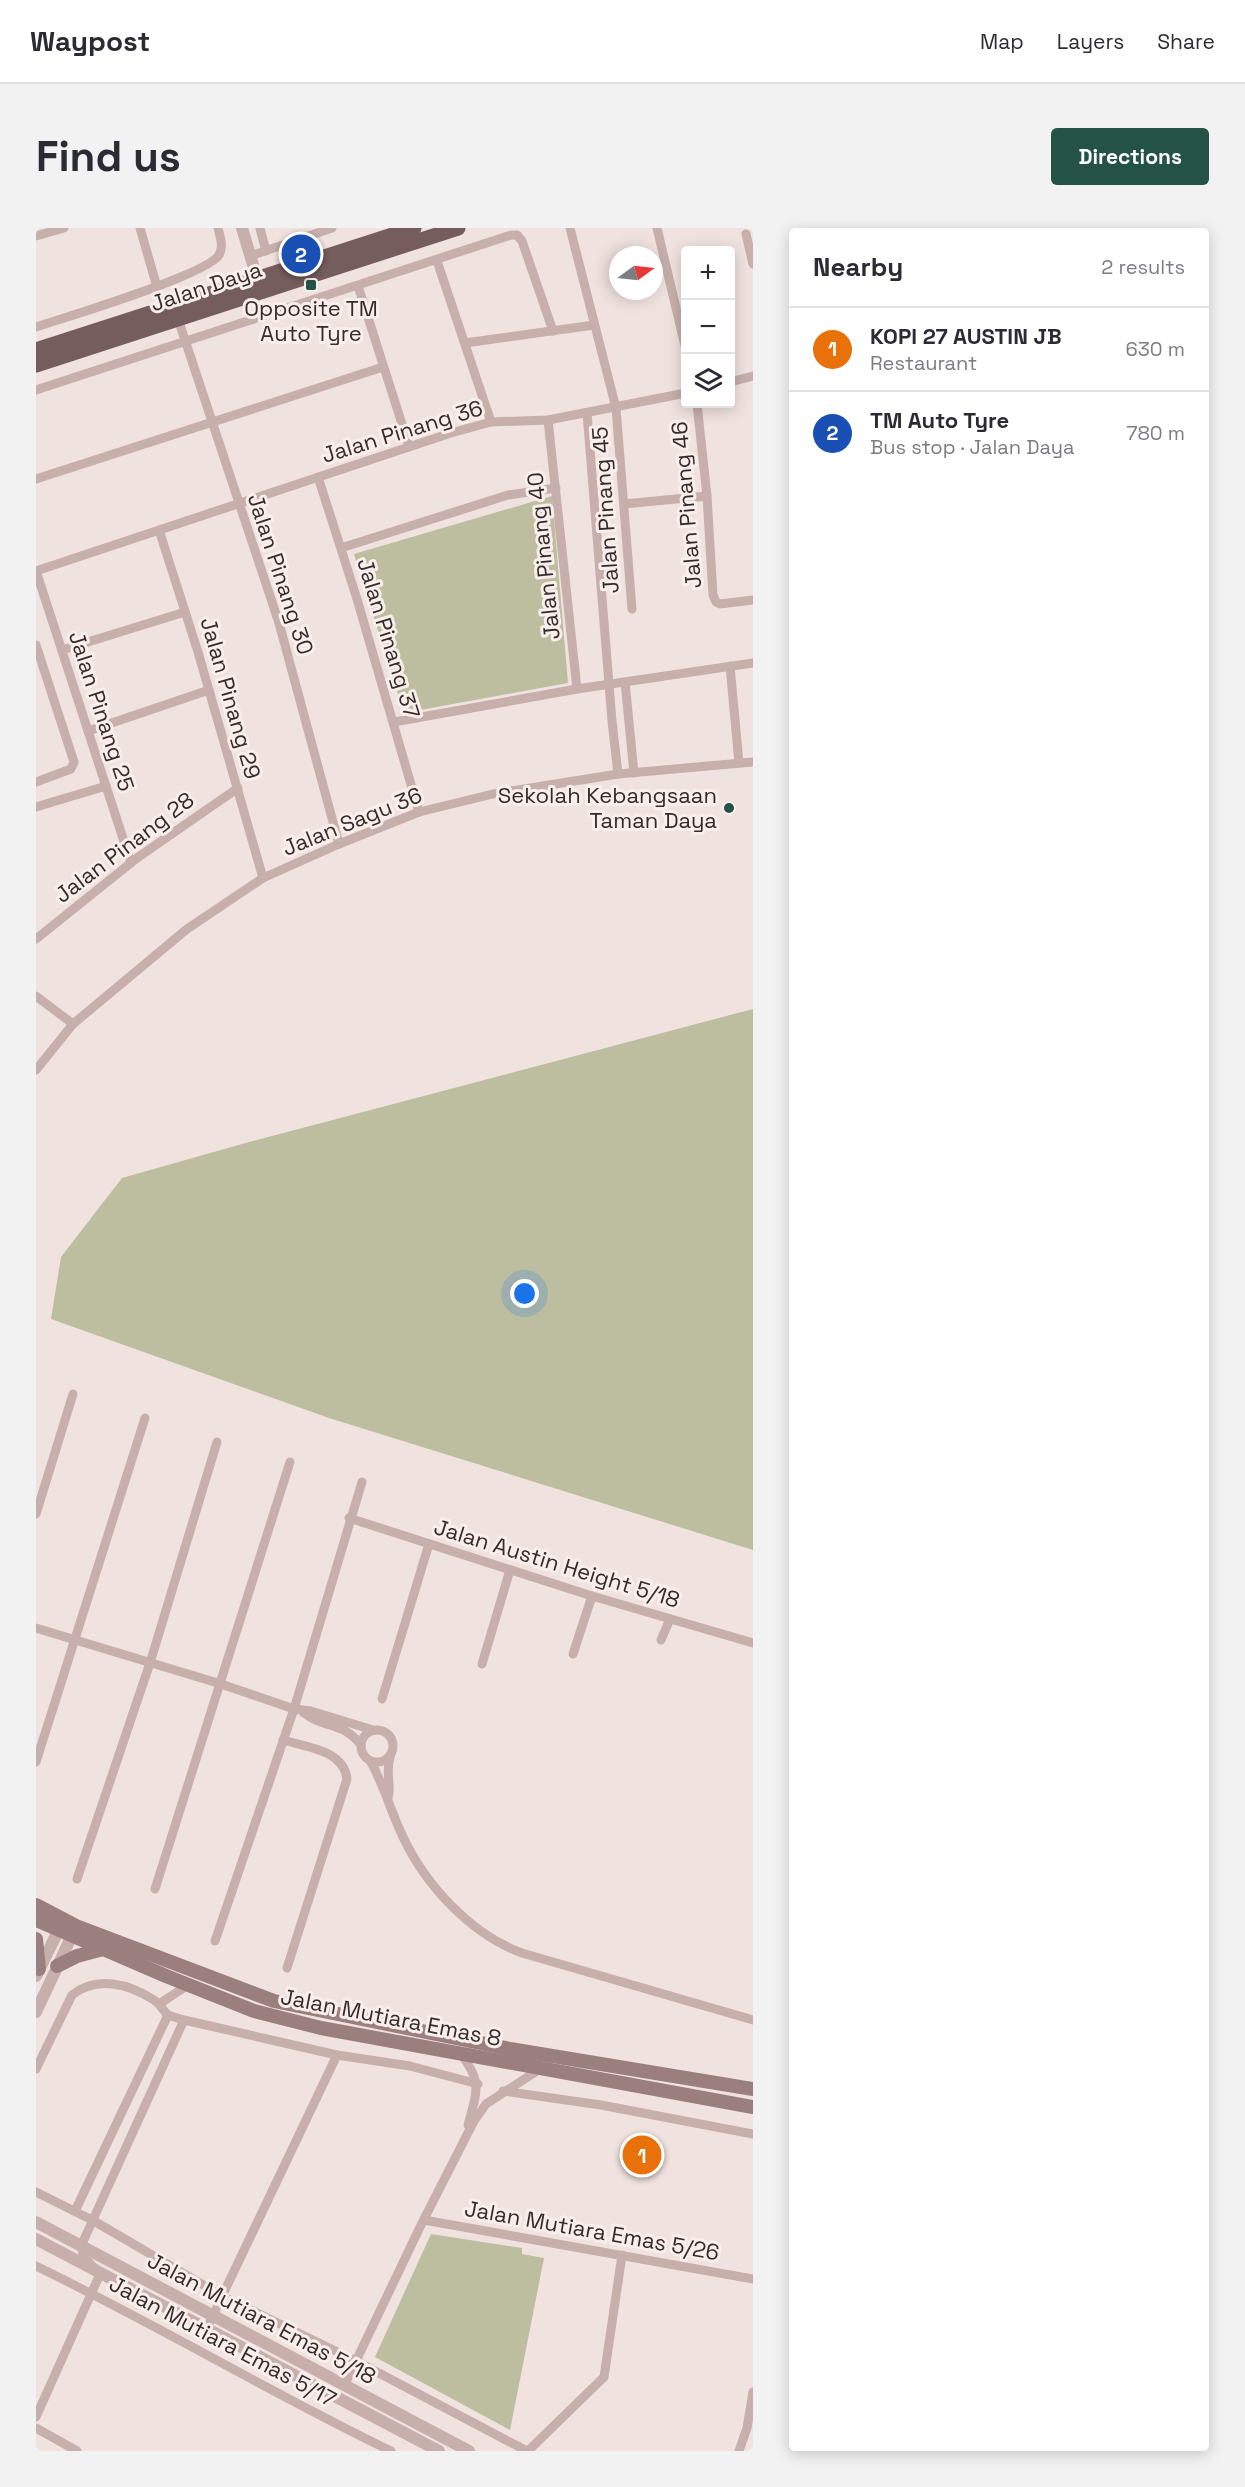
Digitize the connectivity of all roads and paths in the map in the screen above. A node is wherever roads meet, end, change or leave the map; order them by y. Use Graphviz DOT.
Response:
graph roads {
  1 [pos="62,228"];
  2 [pos="140,228"];
  3 [pos="218,228"];
  4 [pos="242,228"];
  5 [pos="260,228"];
  6 [pos="332,228"];
  7 [pos="414,228"];
  8 [pos="458,228"];
  9 [pos="570,228"];
  10 [pos="657,228"];
  11 [pos="746,234"];
  12 [pos="36,236"];
  13 [pos="266,251"];
  14 [pos="250,256"];
  15 [pos="437,261"];
  16 [pos="753,264"];
  17 [pos="258,286"];
  18 [pos="358,286"];
  19 [pos="157,287"];
  20 [pos="178,319"];
  21 [pos="594,325"];
  22 [pos="36,327"];
  23 [pos="681,329"];
  24 [pos="553,331"];
  25 [pos="185,342"];
  26 [pos="465,344"];
  27 [pos="36,350"];
  28 [pos="36,365"];
  29 [pos="383,367"];
  30 [pos="753,376"];
  31 [pos="735,381"];
  32 [pos="36,390"];
  33 [pos="681,394"];
  34 [pos="616,408"];
  35 [pos="697,408"];
  36 [pos="587,413"];
  37 [pos="548,420"];
  38 [pos="211,422"];
  39 [pos="491,422"];
  40 [pos="409,446"];
  41 [pos="318,477"];
  42 [pos="36,478"];
  43 [pos="555,488"];
  44 [pos="707,496"];
  45 [pos="239,503"];
  46 [pos="624,504"];
  47 [pos="159,530"];
  48 [pos="341,548"];
  49 [pos="36,571"];
  50 [pos="753,600"];
  51 [pos="632,609"];
  52 [pos="185,612"];
  53 [pos="36,645"];
  54 [pos="62,650"];
  55 [pos="753,663"];
  56 [pos="730,666"];
  57 [pos="625,682"];
  58 [pos="609,684"];
  59 [pos="577,689"];
  60 [pos="209,690"];
  61 [pos="394,722"];
  62 [pos="88,731"];
  63 [pos="753,762"];
  64 [pos="739,763"];
  65 [pos="634,773"];
  66 [pos="618,774"];
  67 [pos="36,782"];
  68 [pos="106,786"];
  69 [pos="238,788"];
  70 [pos="36,807"];
  71 [pos="419,812"];
  72 [pos="339,844"];
  73 [pos="131,863"];
  74 [pos="263,878"];
  75 [pos="36,939"];
  76 [pos="36,996"];
  77 [pos="73,1024"];
  78 [pos="36,1070"];
  79 [pos="74,1394"];
  80 [pos="146,1418"];
  81 [pos="217,1442"];
  82 [pos="290,1462"];
  83 [pos="362,1482"];
  84 [pos="36,1514"];
  85 [pos="349,1518"];
  86 [pos="429,1544"];
  87 [pos="510,1570"];
  88 [pos="592,1596"];
  89 [pos="670,1619"];
  90 [pos="36,1628"];
  91 [pos="661,1640"];
  92 [pos="74,1641"];
  93 [pos="753,1643"];
  94 [pos="573,1654"];
  95 [pos="150,1663"];
  96 [pos="482,1664"];
  97 [pos="221,1684"];
  98 [pos="382,1700"];
  99 [pos="299,1711"];
  100 [pos="373,1730"];
  101 [pos="283,1740"];
  102 [pos="361,1745"];
  103 [pos="390,1757"];
  104 [pos="36,1762"];
  105 [pos="371,1762"];
  106 [pos="388,1798"];
  107 [pos="77,1879"];
  108 [pos="155,1889"];
  109 [pos="36,1905"];
  110 [pos="36,1920"];
  111 [pos="67,1928"];
  112 [pos="36,1939"];
  113 [pos="215,1941"];
  114 [pos="103,1949"];
  115 [pos="57,1966"];
  116 [pos="287,1968"];
  117 [pos="38,1973"];
  118 [pos="188,1985"];
  119 [pos="159,2004"];
  120 [pos="36,2012"];
  121 [pos="168,2015"];
  122 [pos="184,2020"];
  123 [pos="753,2020"];
  124 [pos="460,2053"];
  125 [pos="337,2055"];
  126 [pos="36,2069"];
  127 [pos="540,2069"];
  128 [pos="478,2084"];
  129 [pos="753,2089"];
  130 [pos="503,2091"];
  131 [pos="753,2107"];
  132 [pos="753,2134"];
  133 [pos="465,2136"];
  134 [pos="36,2192"];
  135 [pos="75,2211"];
  136 [pos="424,2220"];
  137 [pos="94,2221"];
  138 [pos="36,2222"];
  139 [pos="36,2239"];
  140 [pos="81,2246"];
  141 [pos="622,2255"];
  142 [pos="36,2266"];
  143 [pos="100,2274"];
  144 [pos="753,2279"];
  145 [pos="92,2293"];
  146 [pos="222,2296"];
  147 [pos="212,2316"];
  148 [pos="206,2330"];
  149 [pos="358,2362"];
  150 [pos="345,2384"];
  151 [pos="753,2392"];
  152 [pos="36,2417"];
  153 [pos="36,2428"];
  154 [pos="77,2451"];
  155 [pos="391,2451"];
  156 [pos="439,2451"];
  157 [pos="469,2451"];
  158 [pos="528,2451"];
  159 [pos="739,2451"];
  1 -- 12 [label="street"];
  2 -- 19 [label="street"];
  3 -- 19 [label="street"];
  4 -- 14 [label="street"];
  5 -- 13 [label="street"];
  6 -- 13 [label="street"];
  7 -- 17 [label="main road, Jalan Daya"];
  8 -- 17 [label="main road, Jalan Daya"];
  9 -- 21 [label="street, Jalan Pinang 45"];
  10 -- 23 [label="street"];
  11 -- 16 [label="street"];
  13 -- 14 [label="street"];
  14 -- 17 [label="street"];
  15 -- 18 [label="street"];
  15 -- 24 [label="street"];
  15 -- 26 [label="street"];
  17 -- 20 [label="main road, Jalan Daya"];
  17 -- 27 [label="main road, Jalan Daya"];
  18 -- 25 [label="street"];
  18 -- 29 [label="street"];
  19 -- 22 [label="street"];
  20 -- 25 [label="street, Jalan Pinang 30"];
  20 -- 28 [label="main road, Jalan Daya"];
  21 -- 24 [label="street"];
  21 -- 34 [label="street, Jalan Pinang 45"];
  24 -- 26 [label="street"];
  25 -- 32 [label="street"];
  25 -- 38 [label="street, Jalan Pinang 30"];
  26 -- 39 [label="street"];
  29 -- 38 [label="street"];
  29 -- 40 [label="street"];
  30 -- 31 [label="street"];
  33 -- 34 [label="street, Jalan Pinang 36"];
  34 -- 36 [label="street, Jalan Pinang 36"];
  34 -- 46 [label="street, Jalan Pinang 45"];
  35 -- 44 [label="street, Jalan Pinang 46"];
  36 -- 37 [label="street, Jalan Pinang 36"];
  36 -- 58 [label="street"];
  37 -- 39 [label="street, Jalan Pinang 36"];
  37 -- 43 [label="street, Jalan Pinang 40"];
  38 -- 42 [label="street"];
  38 -- 45 [label="street, Jalan Pinang 30"];
  39 -- 40 [label="street, Jalan Pinang 36"];
  40 -- 41 [label="street, Jalan Pinang 36"];
  41 -- 45 [label="street, Jalan Pinang 36"];
  41 -- 48 [label="street, Jalan Pinang 37"];
  43 -- 48 [label="street"];
  43 -- 59 [label="street, Jalan Pinang 40"];
  44 -- 46 [label="street"];
  44 -- 50 [label="street, Jalan Pinang 46"];
  45 -- 47 [label="street, Jalan Pinang 36"];
  45 -- 72 [label="street, Jalan Pinang 30"];
  46 -- 51 [label="street, Jalan Pinang 45"];
  47 -- 49 [label="street, Jalan Pinang 36"];
  47 -- 52 [label="street, Jalan Pinang 29"];
  48 -- 61 [label="street, Jalan Pinang 37"];
  49 -- 54 [label="street, Jalan Pinang 25"];
  52 -- 54 [label="street"];
  52 -- 60 [label="street, Jalan Pinang 29"];
  53 -- 67 [label="street"];
  54 -- 62 [label="street, Jalan Pinang 25"];
  55 -- 56 [label="street"];
  56 -- 57 [label="street"];
  56 -- 64 [label="street"];
  57 -- 58 [label="street"];
  57 -- 65 [label="street"];
  58 -- 59 [label="street"];
  58 -- 66 [label="street"];
  59 -- 61 [label="street"];
  60 -- 62 [label="street"];
  60 -- 69 [label="street, Jalan Pinang 29"];
  61 -- 71 [label="street, Jalan Pinang 37"];
  62 -- 68 [label="street, Jalan Pinang 25"];
  63 -- 64 [label="street, Jalan Sagu 36"];
  64 -- 65 [label="street, Jalan Sagu 36"];
  65 -- 66 [label="street, Jalan Sagu 36"];
  66 -- 71 [label="street, Jalan Sagu 36"];
  68 -- 70 [label="street"];
  68 -- 73 [label="street, Jalan Pinang 25"];
  69 -- 73 [label="street, Jalan Pinang 28"];
  69 -- 74 [label="street, Jalan Pinang 29"];
  71 -- 72 [label="street, Jalan Sagu 36"];
  72 -- 74 [label="street, Jalan Sagu 36"];
  73 -- 75 [label="street, Jalan Pinang 28"];
  74 -- 77 [label="street, Jalan Sagu 36"];
  76 -- 77 [label="street"];
  77 -- 78 [label="street, Jalan Sagu 36"];
  79 -- 84 [label="street"];
  80 -- 92 [label="street"];
  81 -- 95 [label="street"];
  82 -- 97 [label="street"];
  83 -- 85 [label="street"];
  85 -- 86 [label="street, Jalan Austin Height 5/18"];
  85 -- 99 [label="street"];
  86 -- 87 [label="street, Jalan Austin Height 5/18"];
  86 -- 98 [label="street"];
  87 -- 88 [label="street, Jalan Austin Height 5/18"];
  87 -- 96 [label="street"];
  88 -- 89 [label="street, Jalan Austin Height 5/18"];
  88 -- 94 [label="street"];
  89 -- 91 [label="street"];
  89 -- 93 [label="street, Jalan Austin Height 5/18"];
  90 -- 92 [label="street"];
  92 -- 95 [label="street"];
  92 -- 104 [label="street"];
  95 -- 97 [label="street"];
  95 -- 107 [label="street"];
  97 -- 99 [label="street"];
  97 -- 108 [label="street"];
  99 -- 100 [label="street"];
  99 -- 101 [label="street"];
  99 -- 102 [label="street"];
  100 -- 102 [label="street"];
  100 -- 103 [label="street"];
  101 -- 113 [label="street"];
  101 -- 116 [label="street"];
  102 -- 105 [label="street"];
  103 -- 105 [label="street"];
  103 -- 106 [label="street"];
  105 -- 106 [label="street"];
  106 -- 123 [label="street"];
  109 -- 111 [label="main road, Jalan Mutiara Emas 8"];
  110 -- 111 [label="main road, Jalan Mutiara Emas 8"];
  111 -- 114 [label="main road, Jalan Mutiara Emas 8"];
  111 -- 115 [label="street"];
  111 -- 117 [label="street"];
  111 -- 129 [label="main road, Jalan Mutiara Emas 8"];
  112 -- 117 [label="main road"];
  114 -- 115 [label="main road"];
  114 -- 118 [label="main road, Jalan Mutiara Emas 8"];
  115 -- 120 [label="street"];
  118 -- 119 [label="street"];
  118 -- 124 [label="main road, Jalan Mutiara Emas 8"];
  119 -- 121 [label="street"];
  119 -- 126 [label="street"];
  121 -- 122 [label="street"];
  121 -- 135 [label="street"];
  122 -- 125 [label="street"];
  122 -- 137 [label="street"];
  124 -- 127 [label="main road, Jalan Mutiara Emas 8"];
  124 -- 128 [label="street"];
  125 -- 128 [label="street"];
  125 -- 146 [label="street"];
  127 -- 130 [label="street"];
  127 -- 131 [label="main road, Jalan Mutiara Emas 8"];
  128 -- 133 [label="street"];
  130 -- 132 [label="street"];
  130 -- 133 [label="street"];
  133 -- 136 [label="street"];
  134 -- 135 [label="street"];
  135 -- 137 [label="street"];
  136 -- 141 [label="street, Jalan Mutiara Emas 5/26"];
  136 -- 149 [label="street"];
  137 -- 140 [label="street"];
  137 -- 146 [label="street"];
  138 -- 140 [label="street, Jalan Mutiara Emas 5/18"];
  139 -- 143 [label="street, Jalan Mutiara Emas 5/18"];
  140 -- 143 [label="street"];
  140 -- 147 [label="street, Jalan Mutiara Emas 5/18"];
  141 -- 144 [label="street, Jalan Mutiara Emas 5/26"];
  141 -- 158 [label="street"];
  142 -- 145 [label="street, Jalan Mutiara Emas 5/17"];
  143 -- 145 [label="street"];
  143 -- 148 [label="street, Jalan Mutiara Emas 5/18"];
  145 -- 152 [label="street"];
  145 -- 155 [label="street, Jalan Mutiara Emas 5/17"];
  146 -- 147 [label="street"];
  146 -- 149 [label="street"];
  147 -- 148 [label="street"];
  147 -- 150 [label="street, Jalan Mutiara Emas 5/18"];
  148 -- 156 [label="street, Jalan Mutiara Emas 5/18"];
  149 -- 150 [label="street"];
  149 -- 158 [label="street"];
  150 -- 157 [label="street, Jalan Mutiara Emas 5/18"];
  151 -- 159 [label="street"];
  153 -- 154 [label="street"];
}
